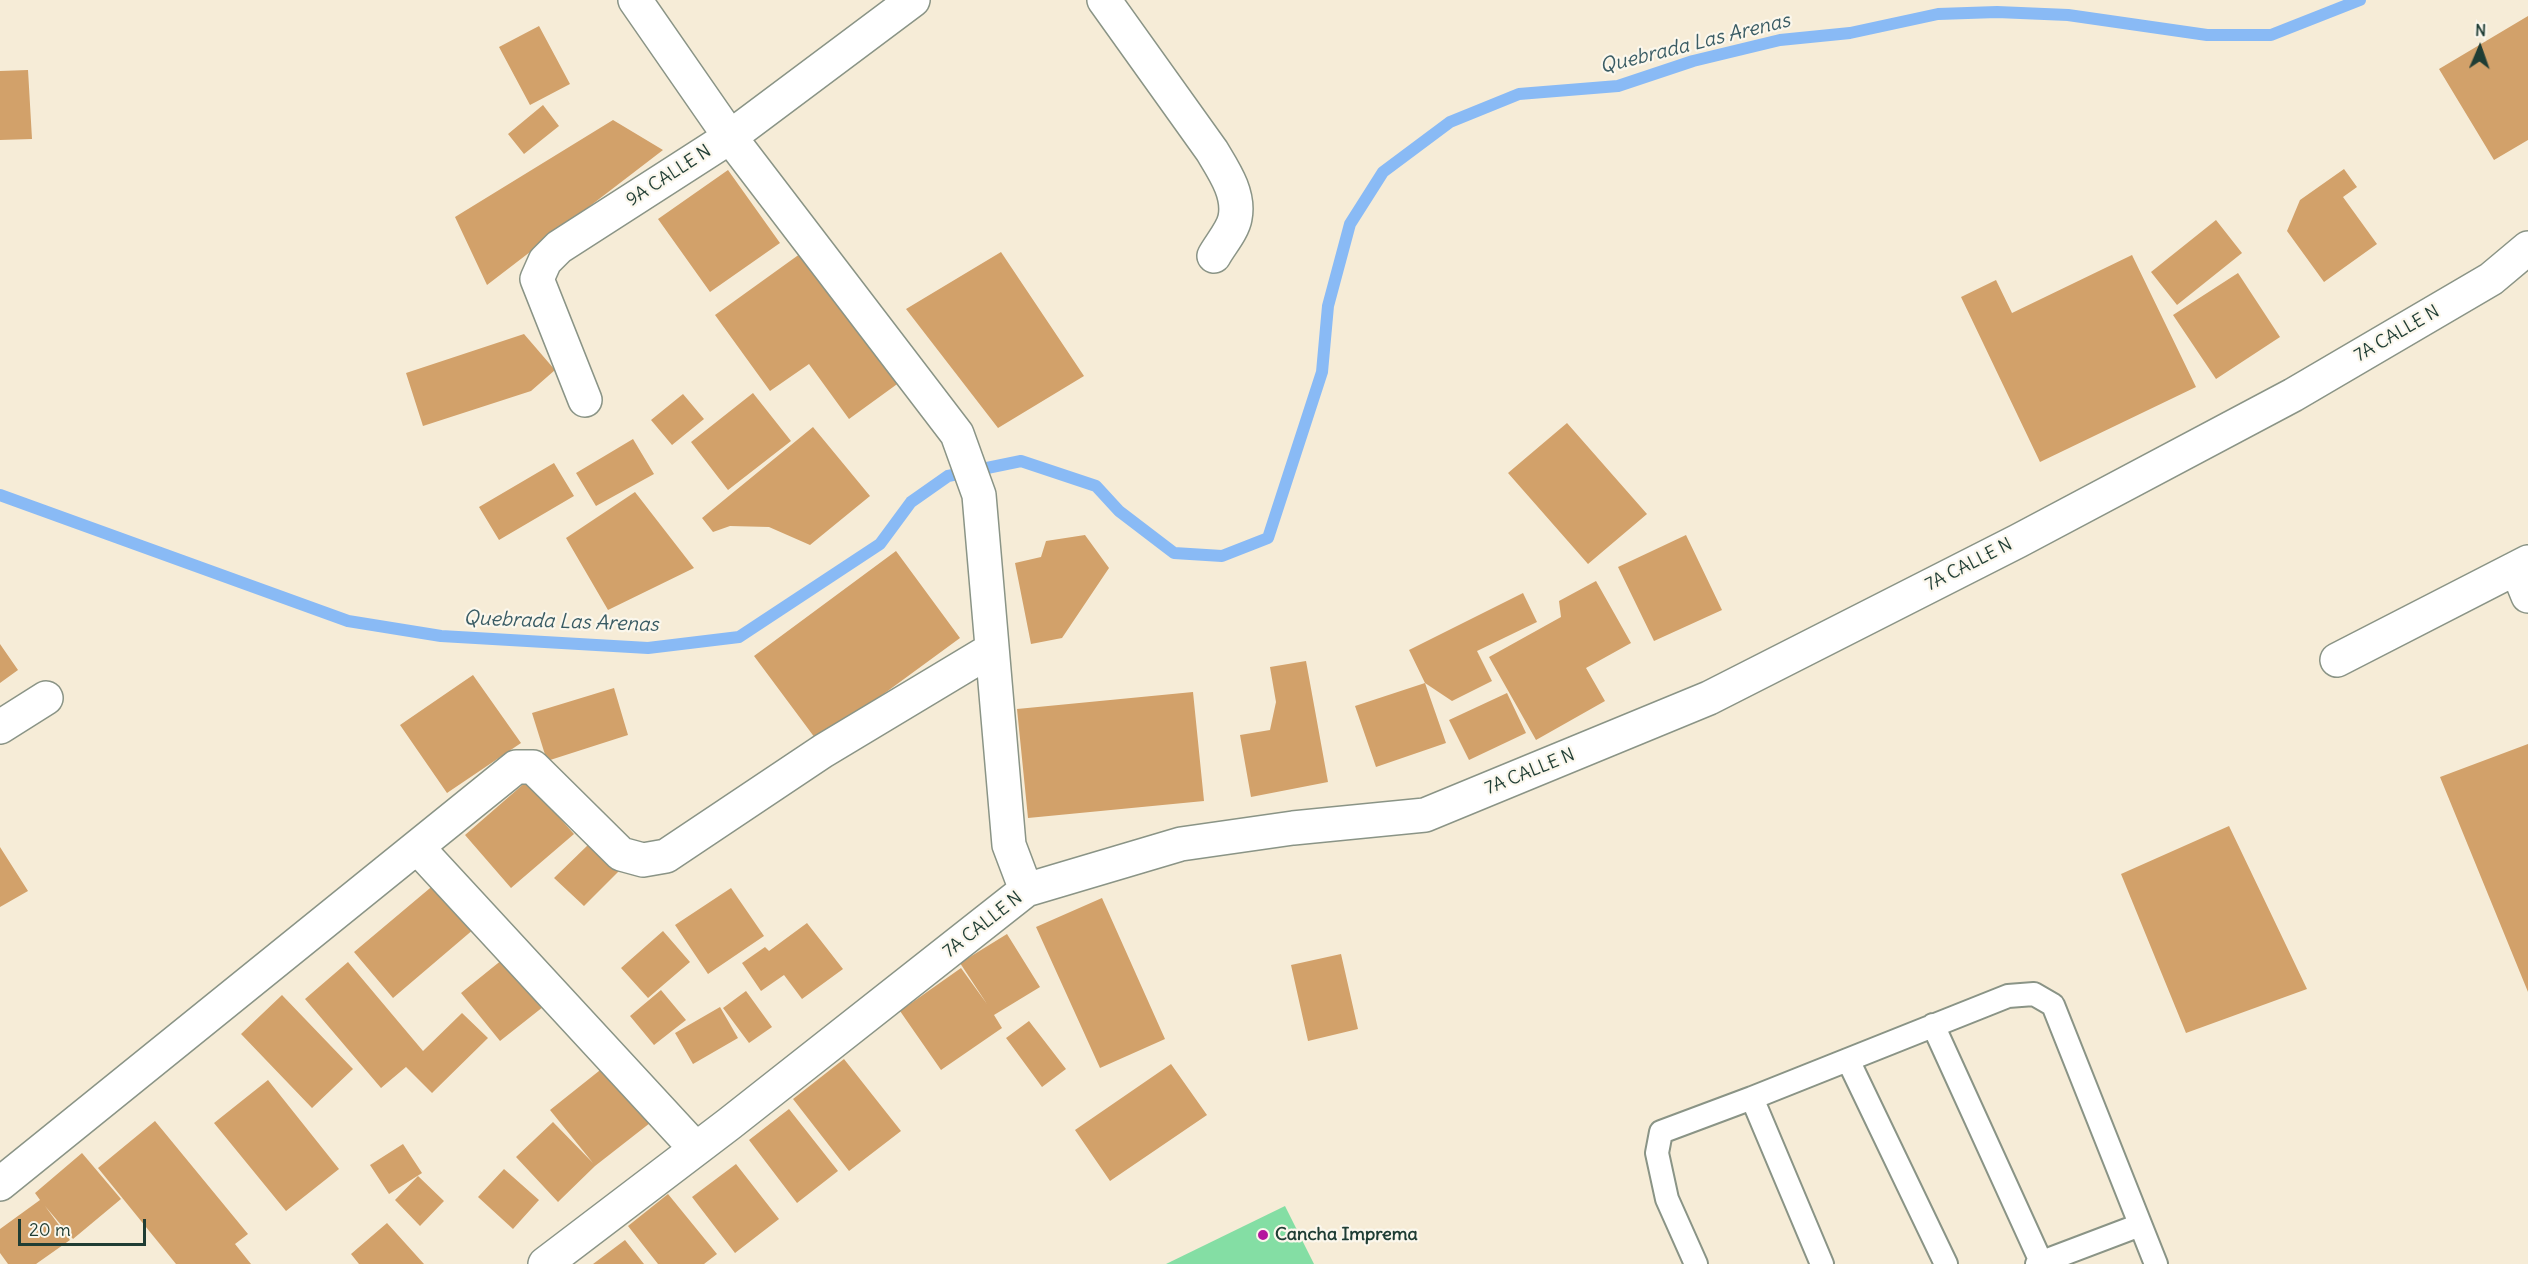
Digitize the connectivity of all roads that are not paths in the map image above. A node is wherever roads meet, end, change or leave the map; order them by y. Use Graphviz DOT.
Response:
graph roads {
  1 [pos="635,0"];
  2 [pos="913,0"];
  3 [pos="1104,0"];
  4 [pos="730,137"];
  5 [pos="2528,248"];
  6 [pos="1214,256"];
  7 [pos="585,400"];
  8 [pos="2524,575"];
  9 [pos="991,650"];
  10 [pos="2337,660"];
  11 [pos="46,698"];
  12 [pos="0,727"];
  13 [pos="417,847"];
  14 [pos="1026,890"];
  15 [pos="1933,1026"];
  16 [pos="1848,1060"];
  17 [pos="1752,1098"];
  18 [pos="696,1149"];
  19 [pos="0,1184"];
  20 [pos="2140,1224"];
  21 [pos="2040,1263"];
  22 [pos="545,1264"];
  23 [pos="1696,1264"];
  24 [pos="1822,1264"];
  25 [pos="1946,1264"];
  26 [pos="2156,1264"];
  1 -- 4 [label="street"];
  2 -- 4 [label="street, 9A CALLE N"];
  3 -- 6 [label="street"];
  4 -- 7 [label="street, 9A CALLE N"];
  4 -- 9 [label="street"];
  5 -- 14 [label="street, 7A CALLE N"];
  8 -- 10 [label="street"];
  9 -- 13 [label="street"];
  9 -- 14 [label="street"];
  11 -- 12 [label="street"];
  13 -- 18 [label="street"];
  13 -- 19 [label="street"];
  14 -- 18 [label="street, 7A CALLE N"];
  15 -- 16 [label="lane"];
  15 -- 20 [label="lane"];
  15 -- 21 [label="lane"];
  16 -- 17 [label="lane"];
  16 -- 25 [label="lane"];
  17 -- 23 [label="lane"];
  17 -- 24 [label="lane"];
  18 -- 22 [label="street, 7A CALLE N"];
  20 -- 21 [label="lane"];
  20 -- 26 [label="lane"];
}
